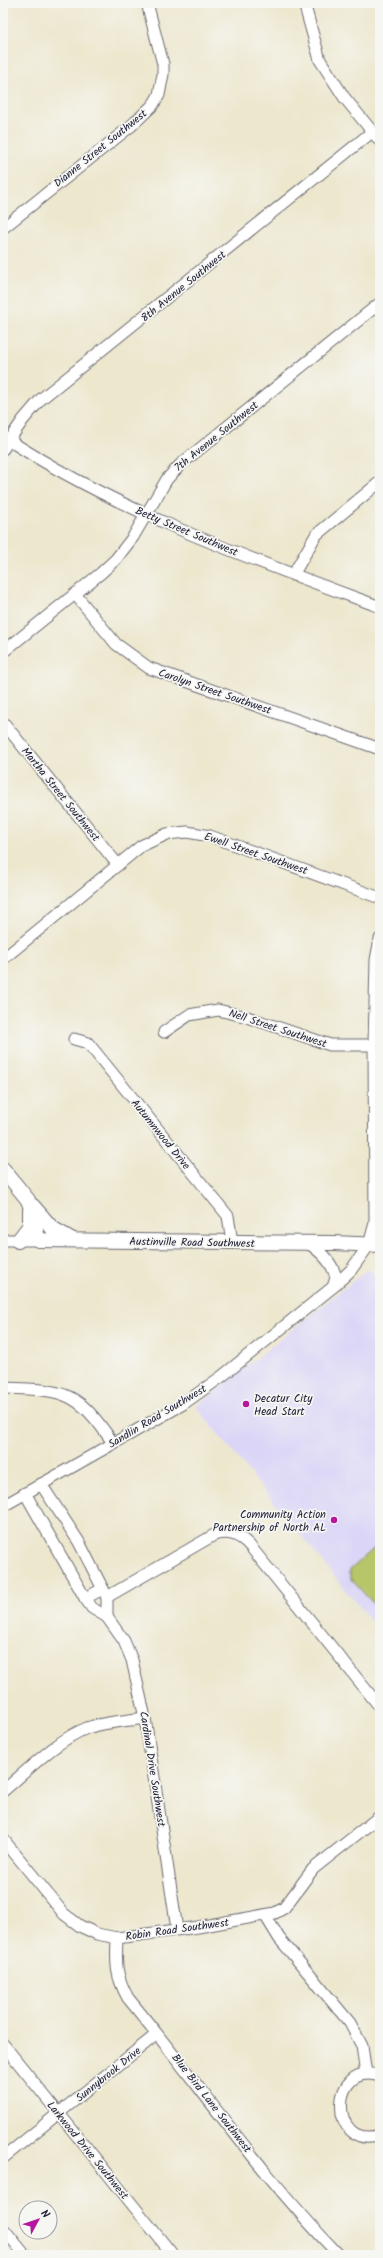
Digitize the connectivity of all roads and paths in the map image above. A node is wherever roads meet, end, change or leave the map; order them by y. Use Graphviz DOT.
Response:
graph roads {
  1 [pos="147,3"];
  2 [pos="304,3"];
  3 [pos="372,132"];
  4 [pos="380,141"];
  5 [pos="3,228"];
  6 [pos="380,303"];
  7 [pos="5,442"];
  8 [pos="380,482"];
  9 [pos="145,514"];
  10 [pos="293,575"];
  11 [pos="75,594"];
  12 [pos="380,606"];
  13 [pos="3,652"];
  14 [pos="3,722"];
  15 [pos="380,749"];
  16 [pos="118,865"];
  17 [pos="380,898"];
  18 [pos="380,938"];
  19 [pos="4,955"];
  20 [pos="164,1032"];
  21 [pos="74,1039"];
  22 [pos="374,1045"];
  23 [pos="3,1169"];
  24 [pos="28,1200"];
  25 [pos="3,1240"];
  26 [pos="38,1240"];
  27 [pos="73,1240"];
  28 [pos="18,1241"];
  29 [pos="232,1242"];
  30 [pos="308,1243"];
  31 [pos="375,1245"];
  32 [pos="333,1287"];
  33 [pos="3,1388"];
  34 [pos="113,1443"];
  35 [pos="41,1484"];
  36 [pos="25,1494"];
  37 [pos="3,1506"];
  38 [pos="105,1593"];
  39 [pos="86,1598"];
  40 [pos="107,1617"];
  41 [pos="380,1707"];
  42 [pos="145,1718"];
  43 [pos="3,1791"];
  44 [pos="380,1816"];
  45 [pos="3,1839"];
  46 [pos="265,1915"];
  47 [pos="177,1929"];
  48 [pos="117,1938"];
  49 [pos="158,2034"];
  50 [pos="3,2044"];
  51 [pos="366,2074"];
  52 [pos="380,2076"];
  53 [pos="59,2114"];
  54 [pos="380,2135"];
  55 [pos="3,2158"];
  56 [pos="3,2228"];
  57 [pos="25,2255"];
  58 [pos="173,2255"];
  59 [pos="339,2255"];
  1 -- 5 [label="street, Dianne Street Southwest"];
  2 -- 3 [label="street"];
  3 -- 4 [label="street"];
  3 -- 7 [label="street, 8th Avenue Southwest"];
  6 -- 9 [label="street, 7th Avenue Southwest"];
  7 -- 9 [label="street, Betty Street Southwest"];
  8 -- 10 [label="street"];
  9 -- 10 [label="street, Betty Street Southwest"];
  9 -- 11 [label="street, 7th Avenue Southwest"];
  10 -- 12 [label="street, Betty Street Southwest"];
  11 -- 13 [label="street, 7th Avenue Southwest"];
  11 -- 15 [label="street, Carolyn Street Southwest"];
  14 -- 16 [label="street, Martha Street Southwest"];
  16 -- 17 [label="street, Ewell Street Southwest"];
  16 -- 19 [label="street, Ewell Street Southwest"];
  18 -- 22 [label="street"];
  20 -- 22 [label="street, Nell Street Southwest"];
  21 -- 29 [label="street, Autumnwood Drive"];
  22 -- 31 [label="street"];
  23 -- 24 [label="main road"];
  24 -- 26 [label="main road"];
  24 -- 27 [label="main road"];
  24 -- 28 [label="main road"];
  25 -- 28 [label="street, Austinville Road Southwest"];
  26 -- 27 [label="main road, Austinville Road Southwest"];
  26 -- 28 [label="street, Austinville Road Southwest"];
  27 -- 29 [label="main road, Austinville Road Southwest"];
  29 -- 30 [label="main road, Austinville Road Southwest"];
  30 -- 31 [label="main road, Austinville Road Southwest"];
  30 -- 32 [label="street"];
  31 -- 32 [label="street, Sandlin Road Southwest"];
  32 -- 34 [label="street, Sandlin Road Southwest"];
  33 -- 34 [label="street"];
  34 -- 35 [label="street, Sandlin Road Southwest"];
  35 -- 36 [label="street, Sandlin Road Southwest"];
  35 -- 38 [label="street"];
  36 -- 37 [label="street, Sandlin Road Southwest"];
  36 -- 39 [label="street, Cardinal Drive Southwest"];
  38 -- 39 [label="street"];
  38 -- 40 [label="street"];
  38 -- 41 [label="street"];
  39 -- 40 [label="street, Cardinal Drive Southwest"];
  40 -- 42 [label="street, Cardinal Drive Southwest"];
  42 -- 43 [label="street"];
  42 -- 47 [label="street, Cardinal Drive Southwest"];
  44 -- 46 [label="street, Robin Road Southwest"];
  45 -- 48 [label="street, Robin Road Southwest"];
  46 -- 47 [label="street, Robin Road Southwest"];
  46 -- 51 [label="street"];
  47 -- 48 [label="street, Robin Road Southwest"];
  48 -- 49 [label="street, Blue Bird Lane Southwest"];
  49 -- 53 [label="street, Sunnybrook Drive"];
  49 -- 59 [label="street, Blue Bird Lane Southwest"];
  50 -- 53 [label="street, Larkwood Drive Southwest"];
  51 -- 52 [label="street"];
  51 -- 54 [label="street"];
  53 -- 55 [label="street, Sunnybrook Drive"];
  53 -- 58 [label="street, Larkwood Drive Southwest"];
  56 -- 57 [label="street"];
}
